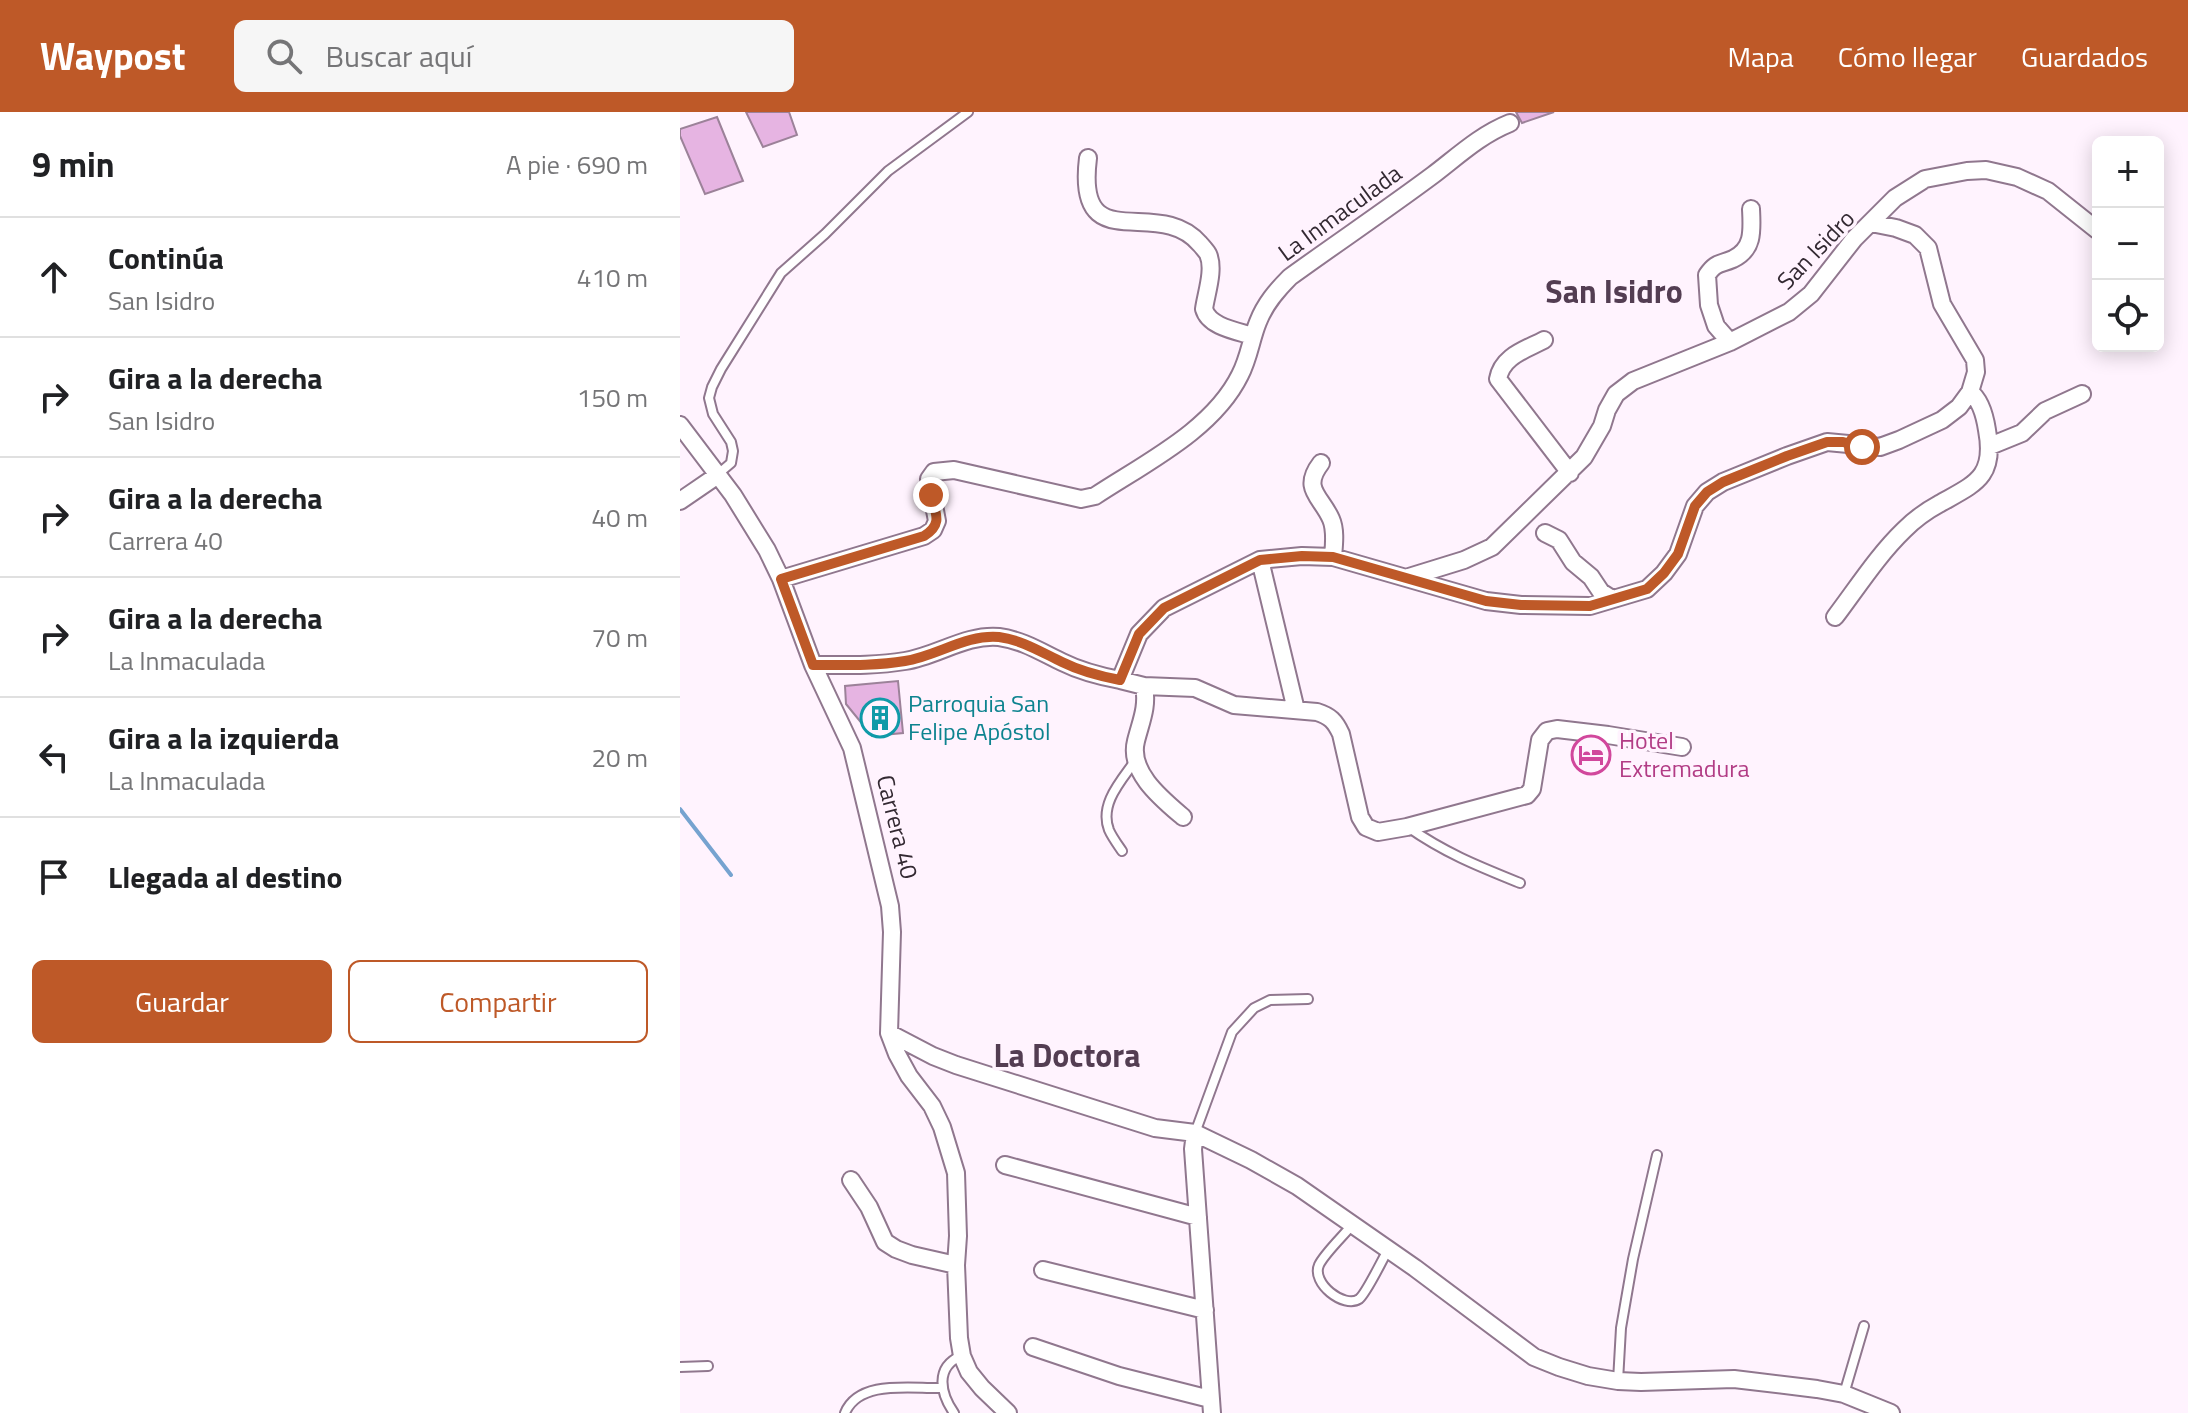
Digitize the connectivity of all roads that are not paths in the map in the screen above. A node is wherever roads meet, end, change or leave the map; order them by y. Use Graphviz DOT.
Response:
graph roads {
  1 [pos="968,112"];
  2 [pos="1510,123"];
  3 [pos="1088,158"];
  4 [pos="1751,209"];
  5 [pos="1871,223"];
  6 [pos="2092,226"];
  7 [pos="1253,336"];
  8 [pos="1544,340"];
  9 [pos="1730,342"];
  10 [pos="1970,392"];
  11 [pos="2082,394"];
  12 [pos="680,425"];
  13 [pos="1990,446"];
  14 [pos="1321,463"];
  15 [pos="1570,473"];
  16 [pos="718,475"];
  17 [pos="680,501"];
  18 [pos="1545,533"];
  19 [pos="1333,557"];
  20 [pos="1260,560"];
  21 [pos="1403,578"];
  22 [pos="781,579"];
  23 [pos="1612,599"];
  24 [pos="1835,617"];
  25 [pos="813,665"];
  26 [pos="1120,680"];
  27 [pos="1144,686"];
  28 [pos="1296,710"];
  29 [pos="1682,747"];
  30 [pos="1135,761"];
  31 [pos="1183,817"];
  32 [pos="1407,827"];
  33 [pos="1122,851"];
  34 [pos="1520,883"];
  35 [pos="1308,999"];
  36 [pos="889,1033"];
  37 [pos="1195,1133"];
  38 [pos="1657,1155"];
  39 [pos="1005,1165"];
  40 [pos="851,1180"];
  41 [pos="1198,1217"];
  42 [pos="1352,1225"];
  43 [pos="1388,1250"];
  44 [pos="956,1265"];
  45 [pos="1043,1270"];
  46 [pos="1205,1310"];
  47 [pos="1864,1326"];
  48 [pos="1033,1347"];
  49 [pos="962,1356"];
  50 [pos="708,1366"];
  51 [pos="680,1367"];
  52 [pos="1618,1381"];
  53 [pos="942,1388"];
  54 [pos="1844,1394"];
  55 [pos="1211,1406"];
  56 [pos="845,1413"];
  57 [pos="954,1413"];
  58 [pos="1008,1413"];
  59 [pos="1891,1413"];
  1 -- 16 [label="lane"];
  2 -- 7 [label="street, La Inmaculada"];
  3 -- 7 [label="street"];
  4 -- 9 [label="street"];
  5 -- 6 [label="street"];
  5 -- 9 [label="street, San Isidro"];
  5 -- 10 [label="street, San Isidro"];
  7 -- 22 [label="street, La Inmaculada"];
  8 -- 15 [label="street"];
  9 -- 15 [label="street, San Isidro"];
  10 -- 13 [label="street"];
  10 -- 23 [label="street"];
  11 -- 13 [label="street"];
  12 -- 16 [label="street, Carrera 40"];
  13 -- 24 [label="street"];
  14 -- 19 [label="street"];
  15 -- 21 [label="street, San Isidro"];
  16 -- 17 [label="street"];
  16 -- 22 [label="street, Carrera 40"];
  18 -- 23 [label="street"];
  19 -- 20 [label="street"];
  19 -- 21 [label="street"];
  20 -- 26 [label="street"];
  20 -- 28 [label="street"];
  21 -- 23 [label="street"];
  22 -- 25 [label="street, Carrera 40"];
  25 -- 26 [label="street"];
  25 -- 36 [label="street, Carrera 40"];
  26 -- 27 [label="street"];
  27 -- 28 [label="street"];
  27 -- 30 [label="street"];
  28 -- 32 [label="street"];
  29 -- 32 [label="street"];
  30 -- 31 [label="street"];
  30 -- 33 [label="lane"];
  32 -- 34 [label="lane"];
  35 -- 37 [label="lane"];
  36 -- 37 [label="street"];
  36 -- 44 [label="street, Carrera 40"];
  37 -- 41 [label="street"];
  37 -- 42 [label="street"];
  38 -- 52 [label="lane"];
  39 -- 41 [label="street"];
  40 -- 44 [label="street"];
  41 -- 46 [label="street"];
  42 -- 43 [label="street"];
  42 -- 43 [label="lane"];
  43 -- 52 [label="street"];
  44 -- 49 [label="street, Carrera 40"];
  45 -- 46 [label="street"];
  46 -- 55 [label="street"];
  47 -- 54 [label="lane"];
  48 -- 55 [label="street"];
  49 -- 53 [label="lane"];
  49 -- 58 [label="street"];
  50 -- 51 [label="lane"];
  52 -- 54 [label="street"];
  53 -- 56 [label="lane"];
  53 -- 57 [label="lane"];
  54 -- 59 [label="street"];
}
